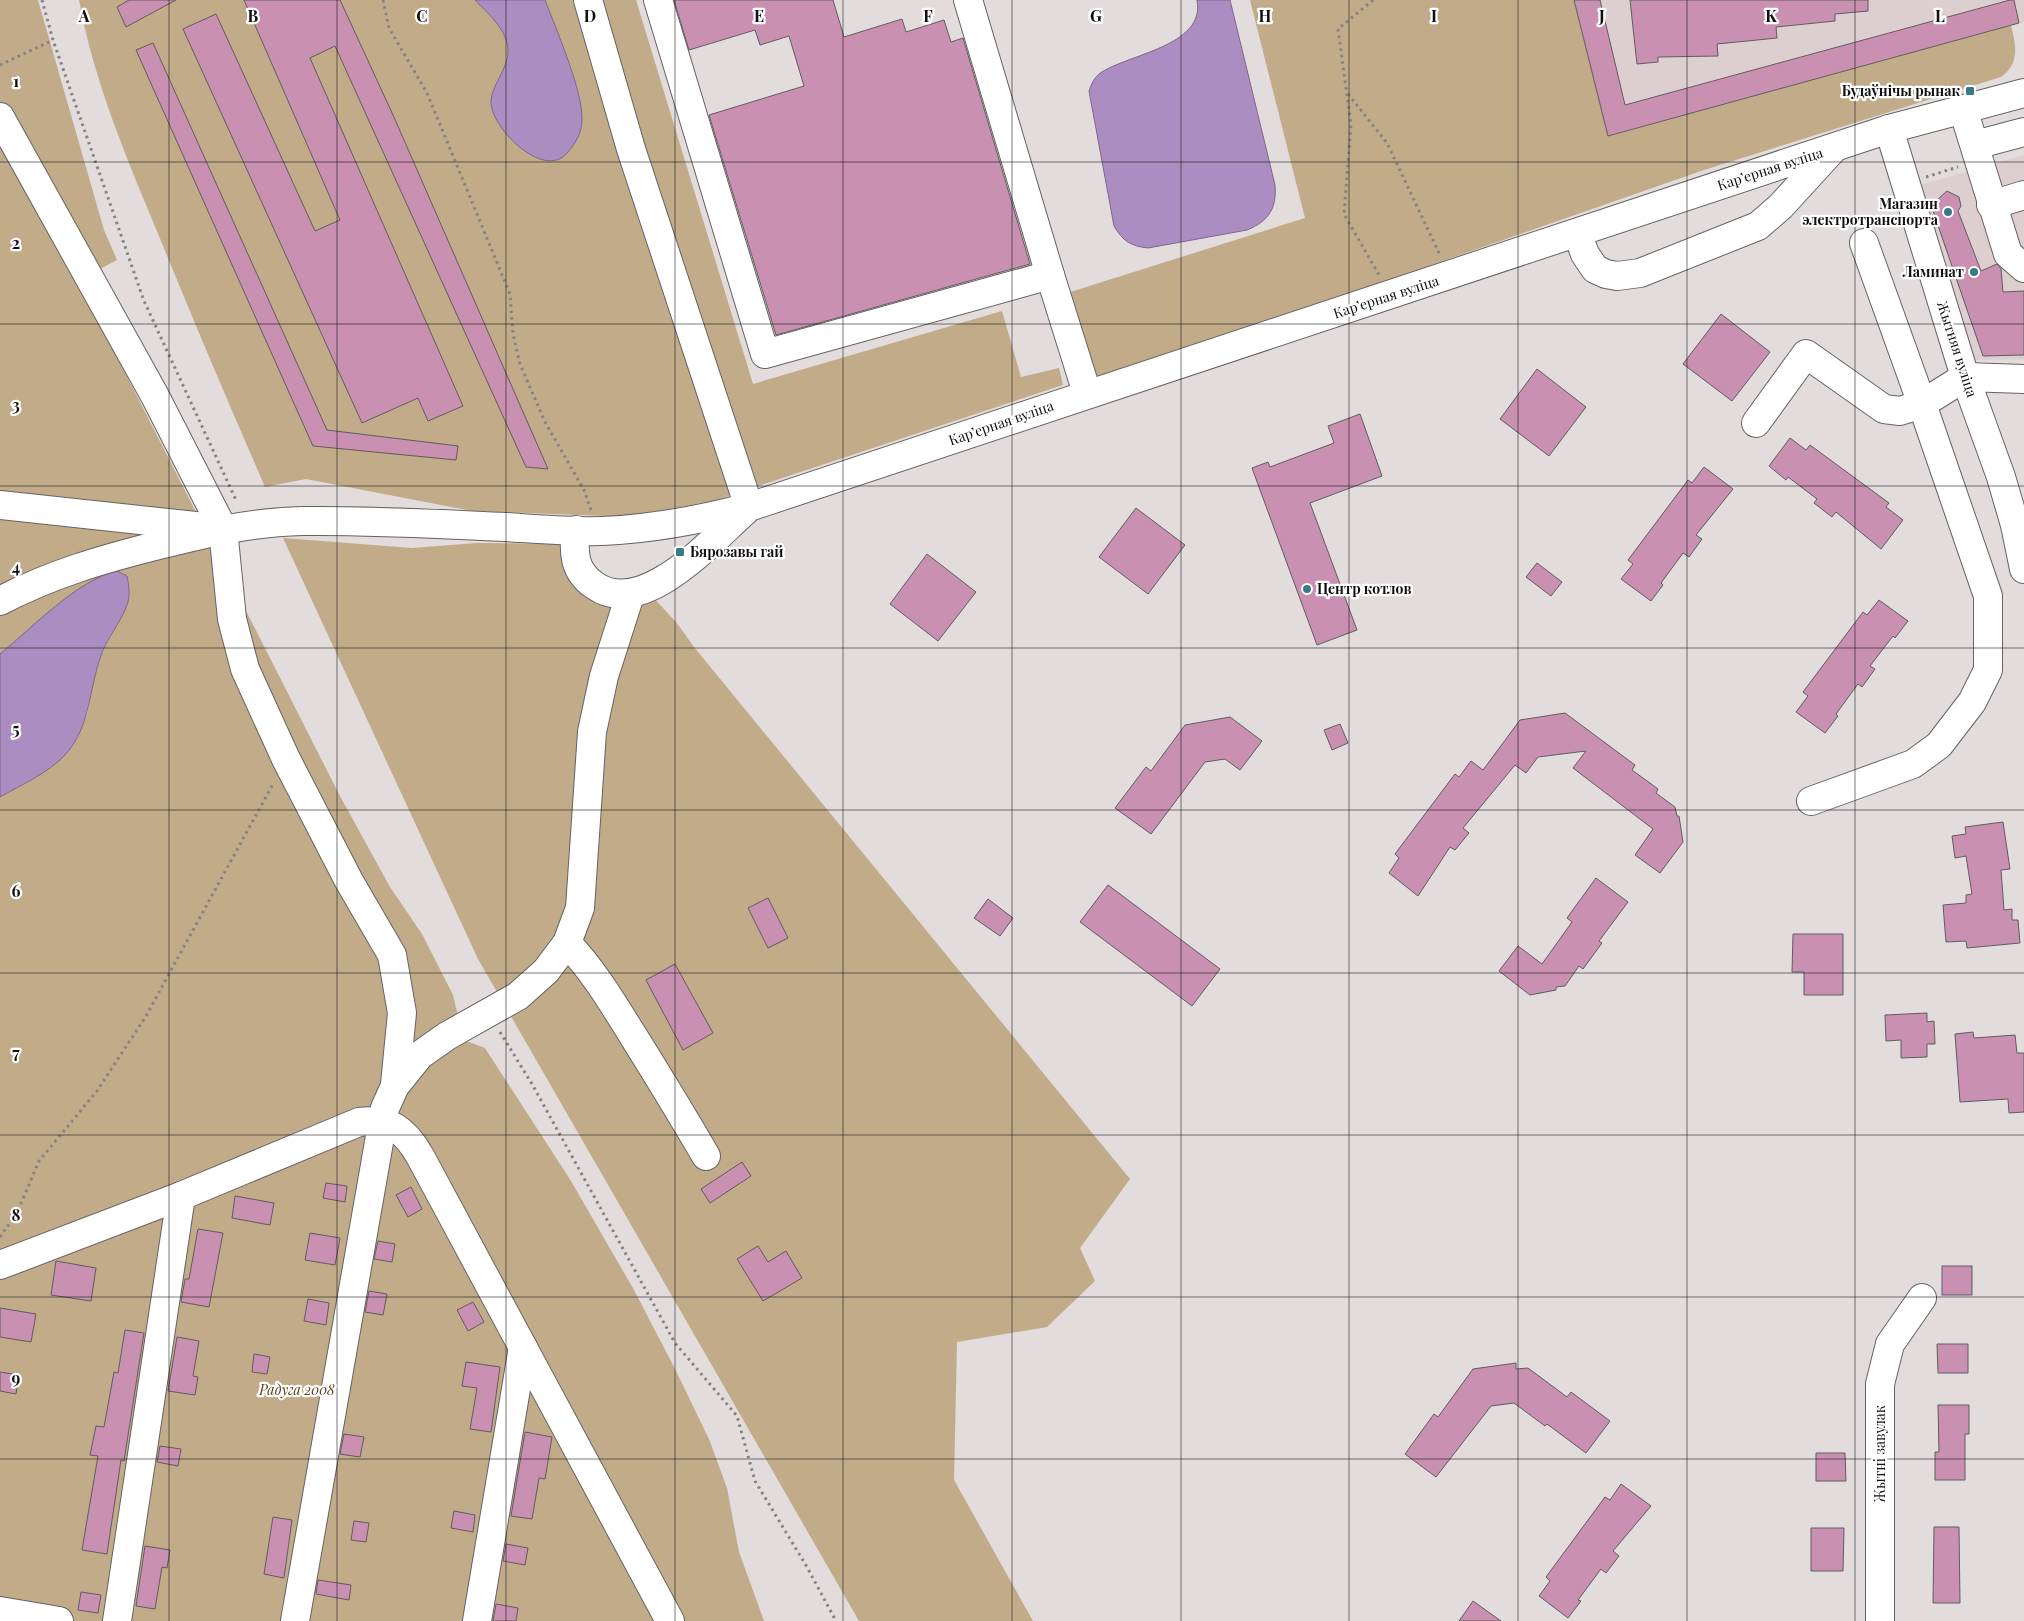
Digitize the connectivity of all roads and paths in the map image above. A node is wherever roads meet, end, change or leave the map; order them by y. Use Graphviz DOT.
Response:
graph roads {
  1 [pos="42,0"];
  2 [pos="383,0"];
  3 [pos="588,0"];
  4 [pos="658,0"];
  5 [pos="968,0"];
  6 [pos="1373,0"];
  7 [pos="53,40"];
  8 [pos="0,65"];
  9 [pos="1347,92"];
  10 [pos="2024,93"];
  11 [pos="1963,109"];
  12 [pos="0,118"];
  13 [pos="1889,129"];
  14 [pos="2024,132"];
  15 [pos="1975,145"];
  16 [pos="1835,147"];
  17 [pos="2024,195"];
  18 [pos="1991,204"];
  19 [pos="1577,233"];
  20 [pos="1864,243"];
  21 [pos="2024,268"];
  22 [pos="1050,275"];
  23 [pos="1450,276"];
  24 [pos="1391,295"];
  25 [pos="1965,377"];
  26 [pos="2024,379"];
  27 [pos="1087,394"];
  28 [pos="1922,404"];
  29 [pos="1756,423"];
  30 [pos="0,505"];
  31 [pos="749,507"];
  32 [pos="236,527"];
  33 [pos="588,531"];
  34 [pos="2024,569"];
  35 [pos="630,594"];
  36 [pos="0,601"];
  37 [pos="286,759"];
  38 [pos="1811,801"];
  39 [pos="567,943"];
  40 [pos="489,1014"];
  41 [pos="395,1086"];
  42 [pos="381,1121"];
  43 [pos="706,1156"];
  44 [pos="181,1196"];
  45 [pos="0,1237"];
  46 [pos="0,1265"];
  47 [pos="1922,1298"];
  48 [pos="523,1347"];
  49 [pos="0,1611"];
  50 [pos="59,1621"];
  51 [pos="117,1621"];
  52 [pos="295,1621"];
  53 [pos="477,1621"];
  54 [pos="670,1621"];
  55 [pos="836,1621"];
  56 [pos="1880,1621"];
  1 -- 7 [label="path"];
  2 -- 33 [label="path"];
  3 -- 31 [label="street"];
  4 -- 22 [label="street"];
  5 -- 22 [label="street"];
  6 -- 9 [label="path"];
  7 -- 8 [label="path"];
  7 -- 32 [label="path"];
  9 -- 23 [label="path"];
  9 -- 24 [label="path"];
  10 -- 11 [label="street, Карʼерная вуліца"];
  11 -- 13 [label="street, Карʼерная вуліца"];
  11 -- 15 [label="street"];
  12 -- 32 [label="street"];
  13 -- 16 [label="street, Карʼерная вуліца"];
  13 -- 25 [label="street, Жытняя вуліца"];
  14 -- 15 [label="street"];
  15 -- 18 [label="street"];
  16 -- 19 [label="street, Карʼерная вуліца"];
  16 -- 19 [label="street"];
  17 -- 18 [label="street"];
  18 -- 21 [label="street"];
  19 -- 23 [label="street, Карʼерная вуліца"];
  20 -- 28 [label="street"];
  22 -- 27 [label="street"];
  23 -- 24 [label="street, Карʼерная вуліца"];
  24 -- 27 [label="street, Карʼерная вуліца"];
  25 -- 26 [label="street"];
  25 -- 28 [label="street"];
  25 -- 34 [label="street, Жытняя вуліца"];
  27 -- 31 [label="street, Карʼерная вуліца"];
  28 -- 29 [label="street"];
  28 -- 38 [label="street"];
  30 -- 32 [label="street"];
  31 -- 33 [label="street, Карʼерная вуліца"];
  31 -- 35 [label="street, Карʼерная вуліца"];
  32 -- 33 [label="street"];
  32 -- 36 [label="street"];
  32 -- 37 [label="street"];
  33 -- 35 [label="street, Карʼерная вуліца"];
  35 -- 39 [label="street"];
  37 -- 41 [label="street"];
  37 -- 45 [label="path"];
  39 -- 40 [label="street"];
  39 -- 43 [label="street"];
  40 -- 41 [label="street"];
  40 -- 55 [label="path"];
  41 -- 42 [label="street"];
  42 -- 44 [label="street"];
  42 -- 48 [label="street"];
  42 -- 52 [label="street"];
  44 -- 46 [label="street"];
  44 -- 51 [label="street"];
  47 -- 56 [label="street, Жытні завулак"];
  48 -- 53 [label="street"];
  48 -- 54 [label="street"];
  49 -- 50 [label="street"];
}
